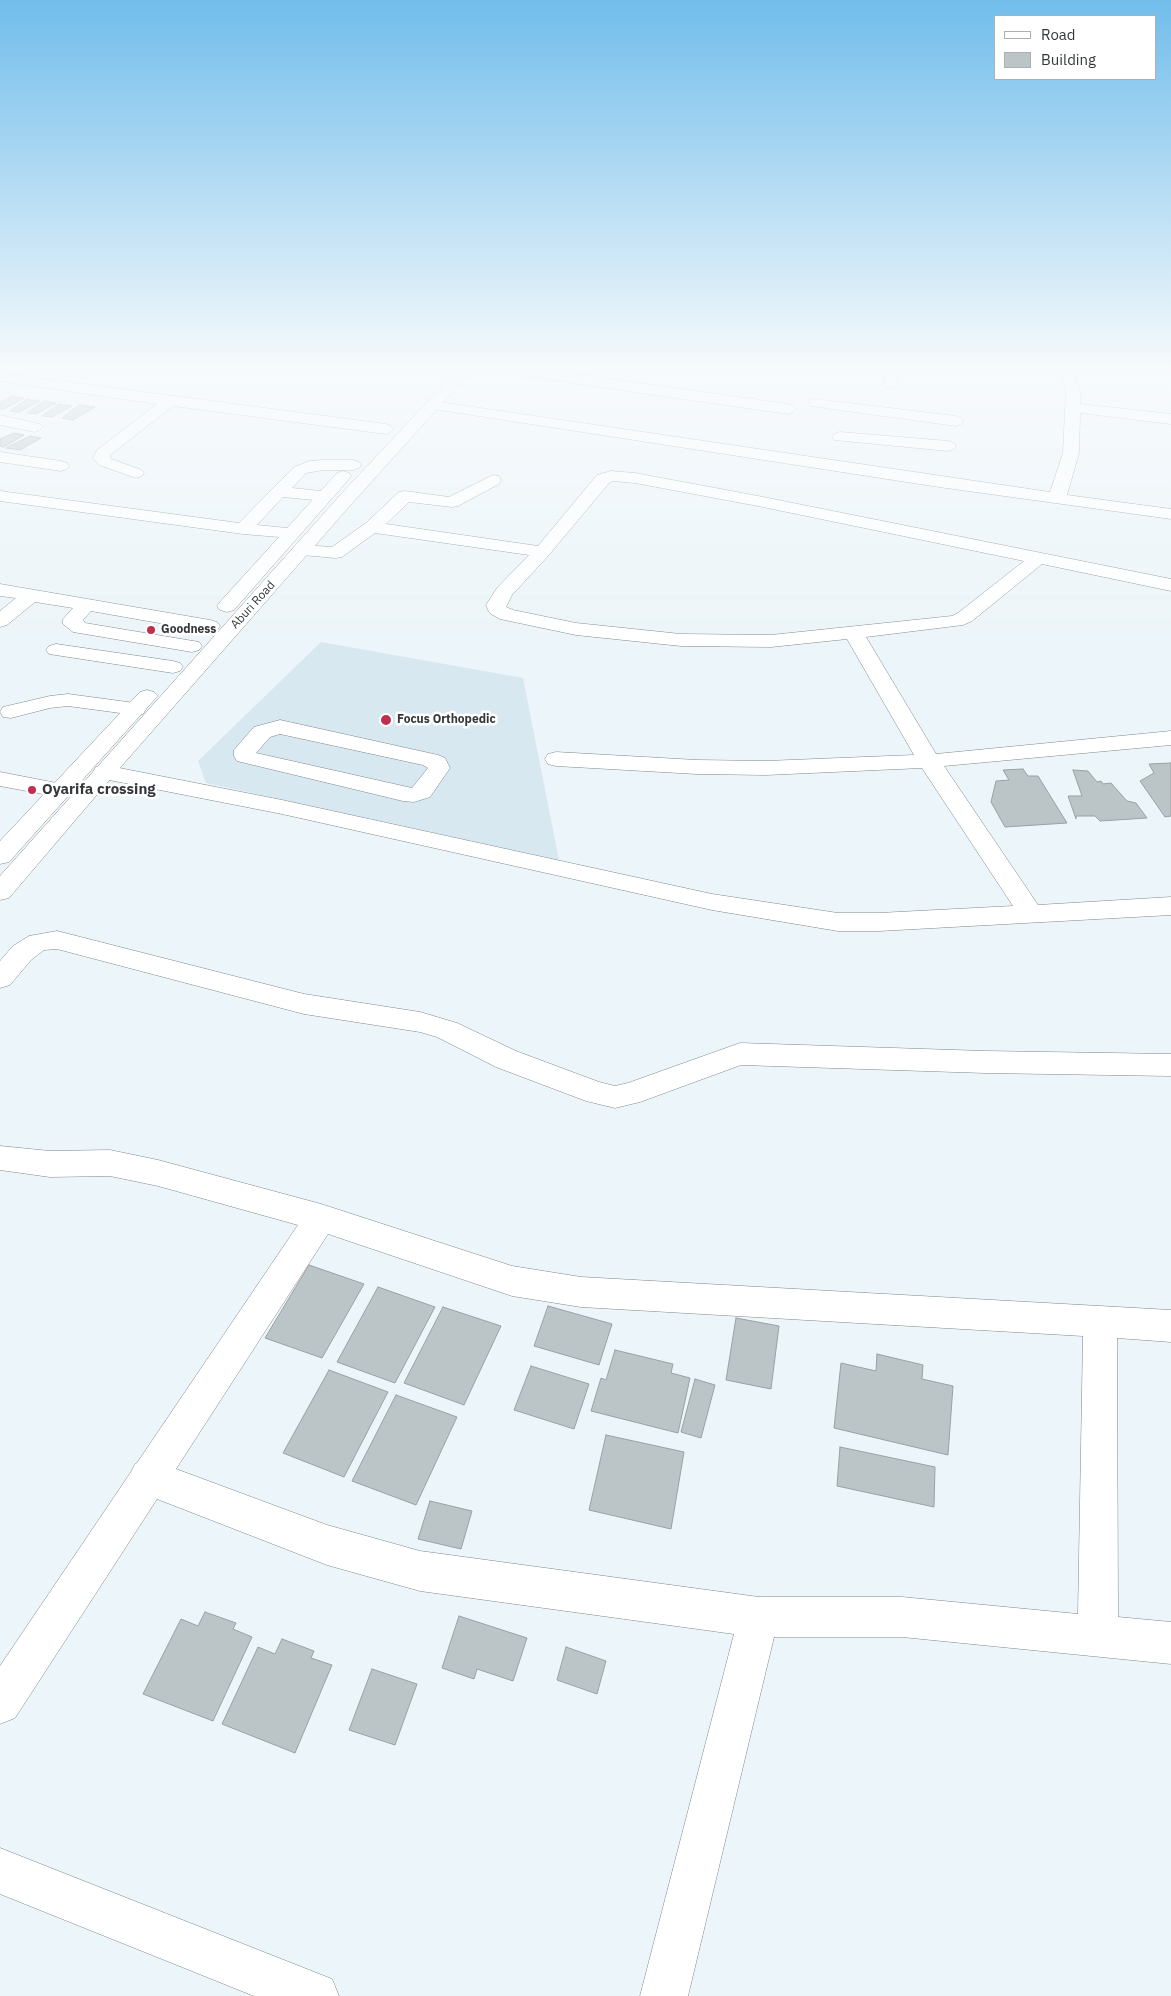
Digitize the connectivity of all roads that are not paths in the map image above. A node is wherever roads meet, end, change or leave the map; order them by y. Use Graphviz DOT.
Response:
graph roads {
  1 [pos="8,458"];
  2 [pos="101,458"];
  3 [pos="358,458"];
  4 [pos="383,458"];
  5 [pos="780,458"];
  6 [pos="945,458"];
  7 [pos="1070,458"];
  8 [pos="352,465"];
  9 [pos="61,466"];
  10 [pos="136,473"];
  11 [pos="493,480"];
  12 [pos="939,482"];
  13 [pos="278,492"];
  14 [pos="0,496"];
  15 [pos="324,496"];
  16 [pos="1057,498"];
  17 [pos="1171,514"];
  18 [pos="372,527"];
  19 [pos="243,529"];
  20 [pos="291,533"];
  21 [pos="278,548"];
  22 [pos="302,550"];
  23 [pos="542,552"];
  24 [pos="1037,559"];
  25 [pos="1171,585"];
  26 [pos="0,590"];
  27 [pos="32,595"];
  28 [pos="87,604"];
  29 [pos="168,619"];
  30 [pos="0,621"];
  31 [pos="210,626"];
  32 [pos="854,633"];
  33 [pos="147,639"];
  34 [pos="192,646"];
  35 [pos="56,650"];
  36 [pos="173,667"];
  37 [pos="134,709"];
  38 [pos="11,712"];
  39 [pos="1171,738"];
  40 [pos="556,759"];
  41 [pos="929,761"];
  42 [pos="104,772"];
  43 [pos="311,774"];
  44 [pos="0,779"];
  45 [pos="59,790"];
  46 [pos="282,807"];
  47 [pos="0,856"];
  48 [pos="0,892"];
  49 [pos="1171,906"];
  50 [pos="1031,914"];
  51 [pos="0,978"];
  52 [pos="1171,1065"];
  53 [pos="3,1164"];
  54 [pos="321,1218"];
  55 [pos="1100,1322"];
  56 [pos="1171,1326"];
  57 [pos="148,1477"];
  58 [pos="759,1617"];
  59 [pos="1098,1636"];
  60 [pos="1171,1643"];
  61 [pos="0,1702"];
  62 [pos="0,1871"];
  63 [pos="314,1996"];
  64 [pos="664,1996"];
  1 -- 9 [label="main road"];
  2 -- 10 [label="main road"];
  3 -- 8 [label="main road, Aburi Road"];
  4 -- 22 [label="main road, Aburi Road"];
  5 -- 12 [label="main road"];
  6 -- 12 [label="main road"];
  7 -- 16 [label="main road"];
  8 -- 13 [label="main road"];
  8 -- 15 [label="main road, Aburi Road"];
  11 -- 18 [label="main road"];
  12 -- 16 [label="main road"];
  13 -- 15 [label="main road"];
  13 -- 19 [label="main road"];
  14 -- 19 [label="main road"];
  15 -- 20 [label="main road, Aburi Road"];
  16 -- 17 [label="main road"];
  18 -- 22 [label="main road"];
  18 -- 23 [label="main road"];
  19 -- 20 [label="main road"];
  20 -- 21 [label="main road, Aburi Road"];
  21 -- 22 [label="main road"];
  21 -- 31 [label="main road, Aburi Road"];
  22 -- 42 [label="main road, Aburi Road"];
  23 -- 24 [label="main road"];
  23 -- 32 [label="main road"];
  24 -- 25 [label="main road"];
  24 -- 32 [label="main road"];
  26 -- 27 [label="main road"];
  27 -- 28 [label="main road"];
  27 -- 30 [label="main road"];
  28 -- 29 [label="main road"];
  28 -- 33 [label="main road"];
  29 -- 31 [label="main road"];
  29 -- 33 [label="main road"];
  31 -- 34 [label="main road, Aburi Road"];
  32 -- 41 [label="main road"];
  33 -- 34 [label="main road"];
  34 -- 36 [label="main road, Aburi Road"];
  35 -- 36 [label="main road"];
  36 -- 37 [label="main road, Aburi Road"];
  37 -- 38 [label="main road"];
  37 -- 45 [label="main road, Aburi Road"];
  39 -- 41 [label="main road"];
  40 -- 41 [label="main road"];
  41 -- 50 [label="main road"];
  42 -- 46 [label="main road"];
  42 -- 48 [label="main road, Aburi Road"];
  43 -- 43 [label="main road"];
  43 -- 46 [label="main road"];
  44 -- 45 [label="main road"];
  45 -- 47 [label="main road, Aburi Road"];
  46 -- 50 [label="main road"];
  49 -- 50 [label="main road"];
  51 -- 52 [label="main road"];
  53 -- 54 [label="main road"];
  54 -- 55 [label="main road"];
  54 -- 57 [label="main road"];
  55 -- 56 [label="main road"];
  55 -- 59 [label="main road"];
  57 -- 58 [label="main road"];
  57 -- 61 [label="main road"];
  58 -- 59 [label="main road"];
  58 -- 64 [label="main road"];
  59 -- 60 [label="main road"];
  62 -- 63 [label="main road"];
}
